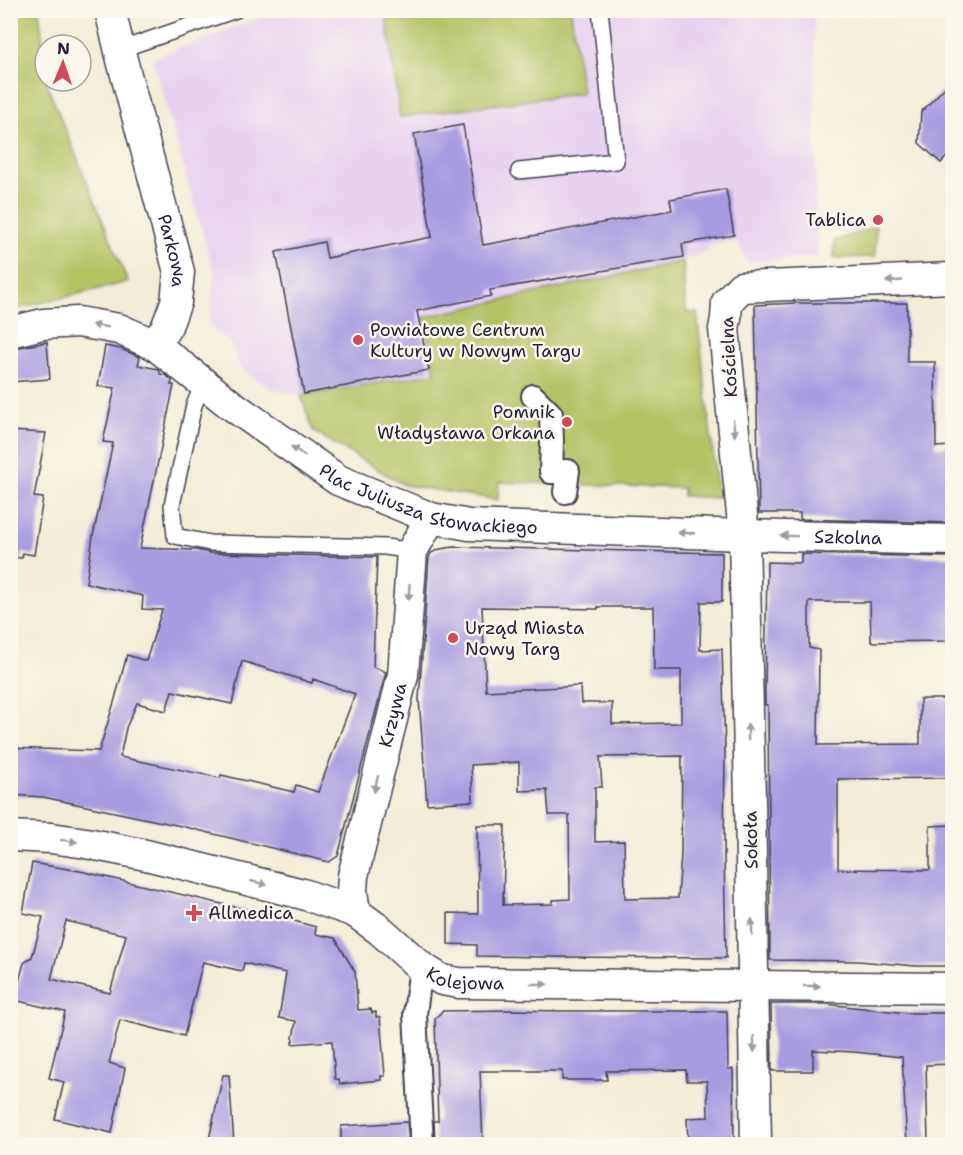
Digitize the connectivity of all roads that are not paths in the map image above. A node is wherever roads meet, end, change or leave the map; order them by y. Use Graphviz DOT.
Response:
graph roads {
  1 [pos="110,10"];
  2 [pos="236,10"];
  3 [pos="600,10"];
  4 [pos="119,50"];
  5 [pos="519,171"];
  6 [pos="952,278"];
  7 [pos="10,332"];
  8 [pos="155,345"];
  9 [pos="204,382"];
  10 [pos="533,396"];
  11 [pos="565,492"];
  12 [pos="431,518"];
  13 [pos="744,535"];
  14 [pos="952,540"];
  15 [pos="412,550"];
  16 [pos="10,836"];
  17 [pos="355,912"];
  18 [pos="421,967"];
  19 [pos="753,986"];
  20 [pos="952,988"];
  21 [pos="422,1144"];
  22 [pos="756,1144"];
  1 -- 4 [label="street, Parkowa"];
  2 -- 4 [label="lane"];
  3 -- 5 [label="lane"];
  4 -- 8 [label="street, Parkowa"];
  6 -- 13 [label="street, Kościelna, one-way"];
  8 -- 7 [label="street, one-way"];
  8 -- 9 [label="street, Plac Juliusza Słowackiego"];
  12 -- 9 [label="street, Plac Juliusza Słowackiego, one-way"];
  9 -- 15 [label="lane"];
  10 -- 11 [label="street"];
  13 -- 12 [label="street, Plac Juliusza Słowackiego, one-way"];
  12 -- 15 [label="street, Krzywa"];
  14 -- 13 [label="street, Szkolna, one-way"];
  19 -- 13 [label="street, Sokoła, one-way"];
  15 -- 17 [label="street, Krzywa, one-way"];
  16 -- 17 [label="street, Kolejowa, one-way"];
  17 -- 18 [label="street, Kolejowa"];
  18 -- 19 [label="street, Kolejowa, one-way"];
  18 -- 21 [label="street"];
  19 -- 20 [label="street, Kolejowa, one-way"];
  19 -- 22 [label="street, Sokoła, one-way"];
}
